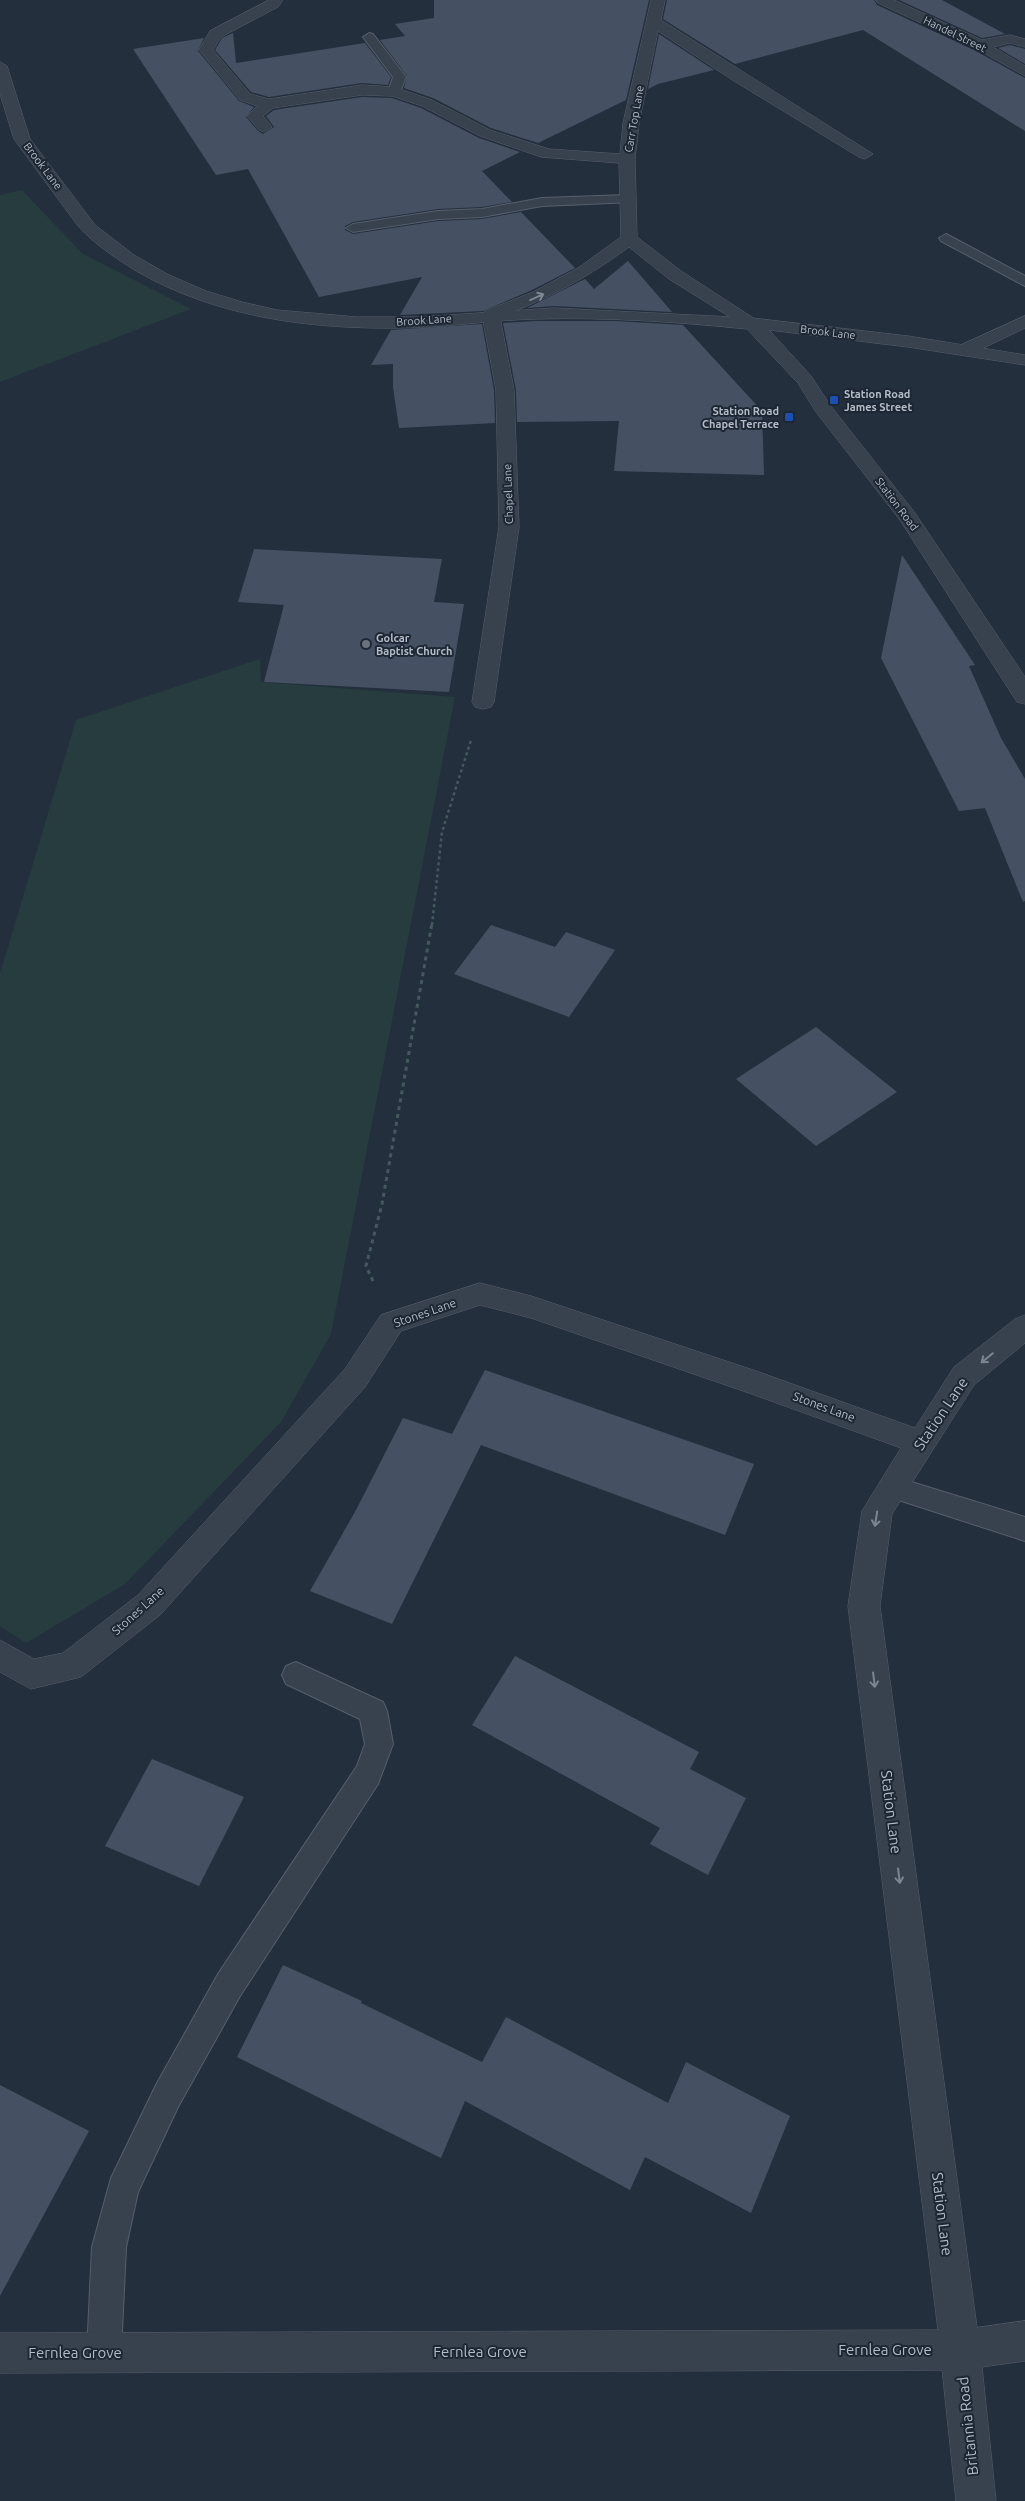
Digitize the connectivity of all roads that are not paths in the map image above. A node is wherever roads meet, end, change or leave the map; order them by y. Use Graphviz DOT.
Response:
graph roads {
  1 [pos="276,0"];
  2 [pos="658,0"];
  3 [pos="882,0"];
  4 [pos="654,22"];
  5 [pos="369,37"];
  6 [pos="1025,43"];
  7 [pos="980,45"];
  8 [pos="1025,72"];
  9 [pos="2,77"];
  10 [pos="394,92"];
  11 [pos="268,104"];
  12 [pos="264,127"];
  13 [pos="865,154"];
  14 [pos="627,159"];
  15 [pos="628,199"];
  16 [pos="482,214"];
  17 [pos="353,228"];
  18 [pos="492,230"];
  19 [pos="946,238"];
  20 [pos="629,239"];
  21 [pos="1025,282"];
  22 [pos="491,315"];
  23 [pos="1025,321"];
  24 [pos="752,324"];
  25 [pos="967,349"];
  26 [pos="1025,360"];
  27 [pos="1025,697"];
  28 [pos="483,702"];
  29 [pos="1025,1327"];
  30 [pos="922,1443"];
  31 [pos="892,1487"];
  32 [pos="1025,1529"];
  33 [pos="0,1655"];
  34 [pos="296,1675"];
  35 [pos="1025,2341"];
  36 [pos="960,2350"];
  37 [pos="0,2353"];
  38 [pos="104,2353"];
  39 [pos="976,2501"];
  1 -- 11 [label="street"];
  2 -- 4 [label="street, Carr Top Lane"];
  3 -- 7 [label="street, Handel Street"];
  4 -- 13 [label="street"];
  4 -- 14 [label="street, Carr Top Lane"];
  5 -- 10 [label="lane"];
  6 -- 7 [label="street"];
  7 -- 8 [label="street, Handel Street"];
  9 -- 22 [label="street, Brook Lane"];
  10 -- 11 [label="street"];
  10 -- 14 [label="street"];
  11 -- 12 [label="street"];
  14 -- 15 [label="street, Carr Top Lane"];
  15 -- 16 [label="lane"];
  15 -- 20 [label="street, Carr Top Lane"];
  16 -- 17 [label="lane"];
  16 -- 18 [label="lane"];
  19 -- 21 [label="lane"];
  22 -- 20 [label="street, one-way"];
  20 -- 24 [label="street"];
  22 -- 24 [label="street, Brook Lane"];
  22 -- 28 [label="street, Chapel Lane"];
  23 -- 25 [label="street"];
  24 -- 25 [label="street, Brook Lane"];
  24 -- 27 [label="street, Station Road"];
  25 -- 26 [label="street, Brook Lane"];
  29 -- 30 [label="street, Station Lane, one-way"];
  30 -- 31 [label="street, Station Lane"];
  30 -- 33 [label="street, Stones Lane"];
  31 -- 32 [label="lane"];
  31 -- 36 [label="street, Station Lane, one-way"];
  34 -- 38 [label="lane"];
  35 -- 36 [label="street"];
  36 -- 38 [label="street, Fernlea Grove"];
  36 -- 39 [label="street, Britannia Road"];
  37 -- 38 [label="street, Fernlea Grove"];
}
